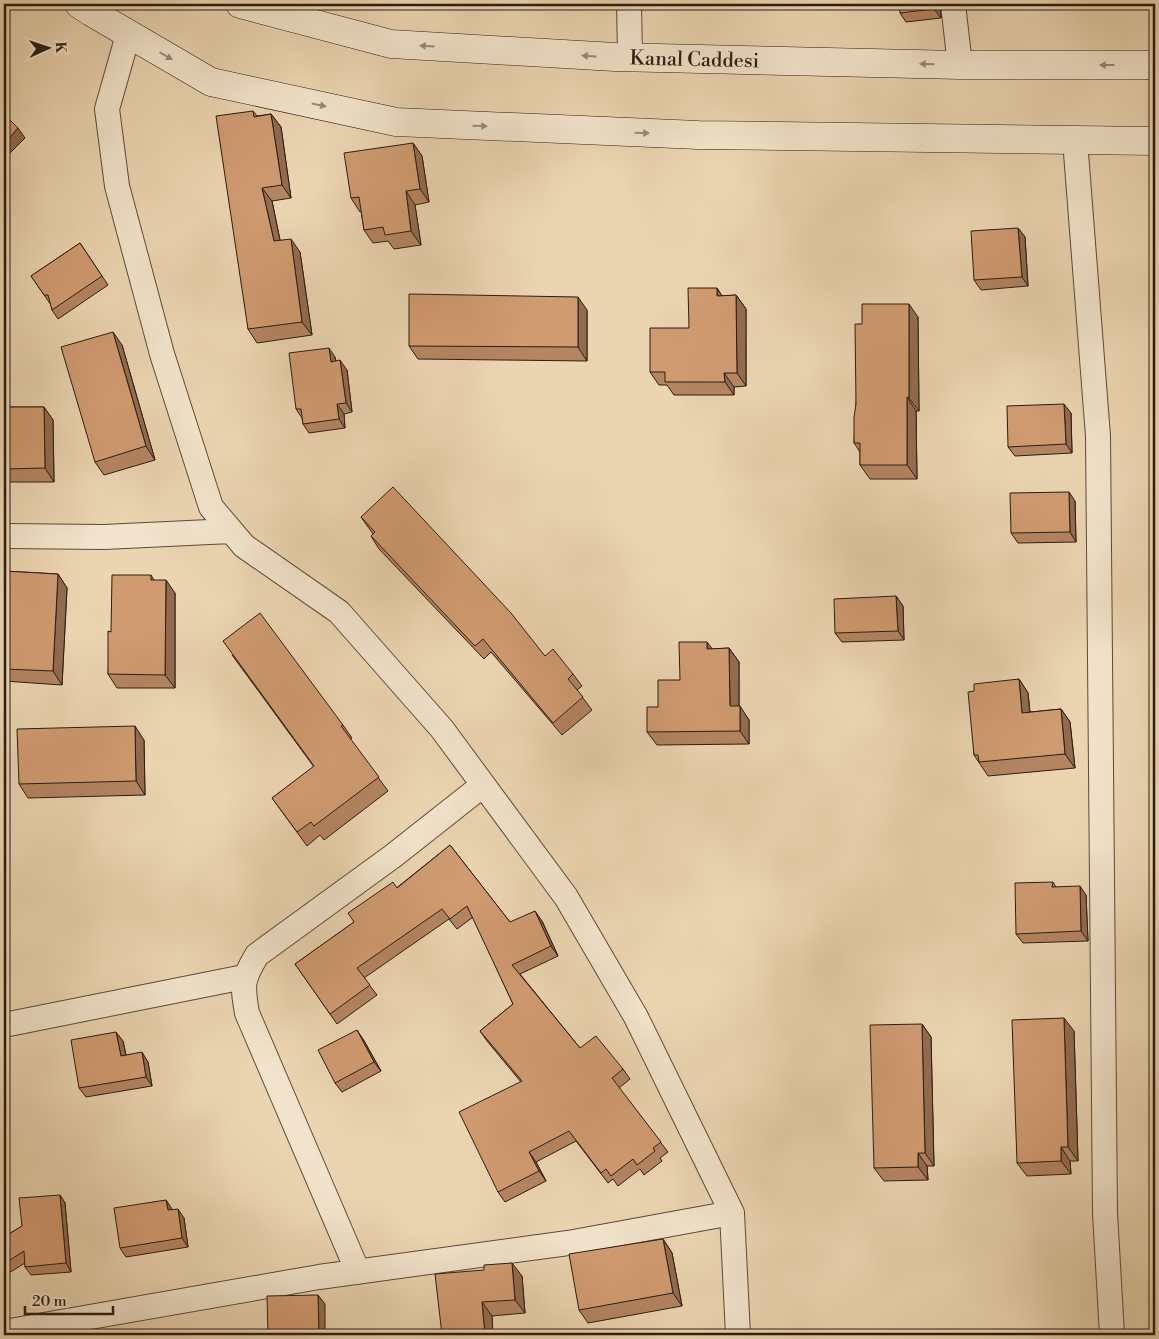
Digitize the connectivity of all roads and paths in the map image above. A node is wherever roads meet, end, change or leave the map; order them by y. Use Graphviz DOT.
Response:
graph roads {
  1 [pos="79,4"];
  2 [pos="240,4"];
  3 [pos="629,4"];
  4 [pos="953,4"];
  5 [pos="311,14"];
  6 [pos="128,34"];
  7 [pos="630,58"];
  8 [pos="960,65"];
  9 [pos="1155,65"];
  10 [pos="1075,140"];
  11 [pos="1155,141"];
  12 [pos="231,531"];
  13 [pos="4,536"];
  14 [pos="483,785"];
  15 [pos="244,977"];
  16 [pos="4,1025"];
  17 [pos="732,1213"];
  18 [pos="358,1272"];
  19 [pos="89,1326"];
  20 [pos="4,1332"];
  21 [pos="738,1335"];
  22 [pos="1112,1335"];
  1 -- 6 [label="main road"];
  2 -- 5 [label="main road, Kanal Caddesi"];
  3 -- 7 [label="street"];
  4 -- 8 [label="street"];
  7 -- 5 [label="main road, Kanal Caddesi, one-way"];
  6 -- 10 [label="main road, one-way"];
  6 -- 12 [label="street"];
  8 -- 7 [label="main road, Kanal Caddesi, one-way"];
  9 -- 8 [label="main road, Kanal Caddesi, one-way"];
  10 -- 11 [label="main road"];
  10 -- 22 [label="street"];
  12 -- 13 [label="street"];
  12 -- 14 [label="street"];
  14 -- 15 [label="street"];
  14 -- 17 [label="street"];
  15 -- 16 [label="street"];
  15 -- 18 [label="street"];
  17 -- 18 [label="street"];
  17 -- 21 [label="street"];
  18 -- 19 [label="street"];
  19 -- 20 [label="street"];
}
